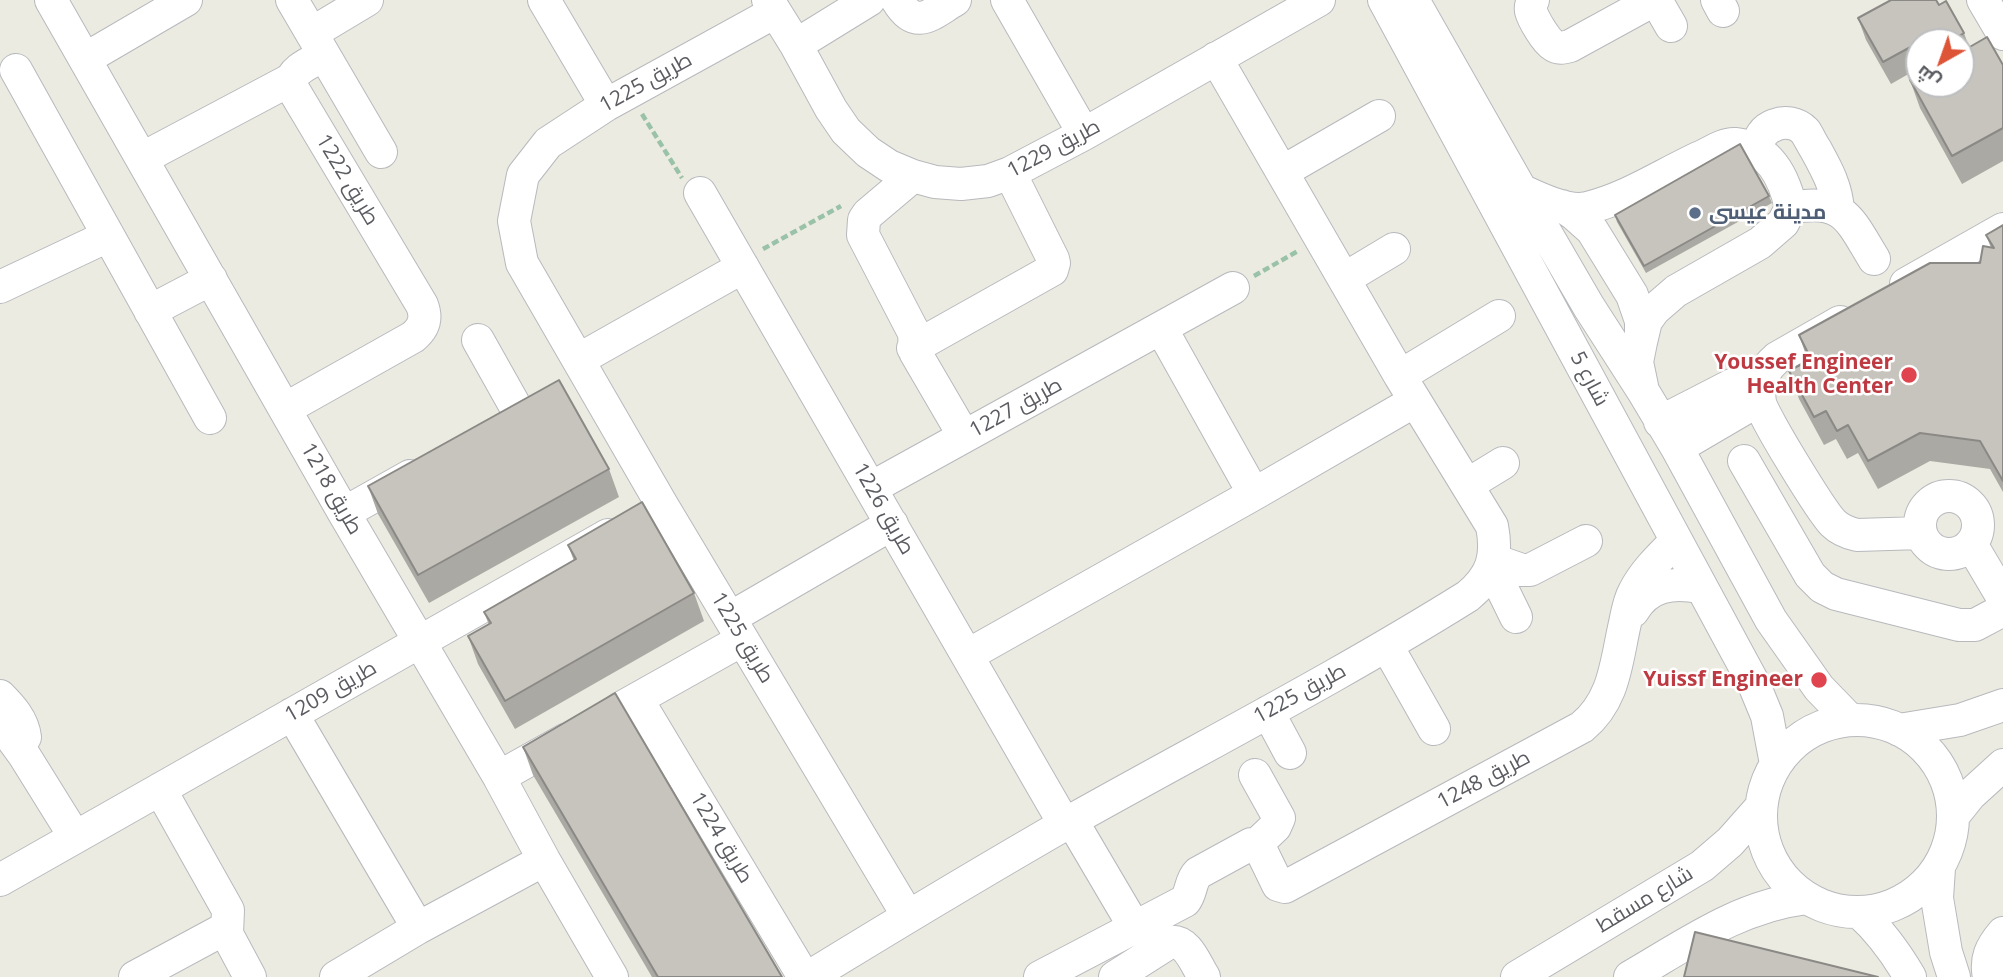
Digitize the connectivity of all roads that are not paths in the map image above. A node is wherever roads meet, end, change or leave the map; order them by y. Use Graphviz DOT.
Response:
graph roads {
  1 [pos="51,0"];
  2 [pos="186,0"];
  3 [pos="292,0"];
  4 [pos="367,0"];
  5 [pos="544,0"];
  6 [pos="869,0"];
  7 [pos="897,0"];
  8 [pos="955,0"];
  9 [pos="1007,0"];
  10 [pos="1389,0"];
  11 [pos="1533,0"];
  12 [pos="1983,0"];
  13 [pos="1322,1"];
  14 [pos="771,6"];
  15 [pos="1660,9"];
  16 [pos="2003,34"];
  17 [pos="318,44"];
  18 [pos="796,45"];
  19 [pos="1216,58"];
  20 [pos="85,59"];
  21 [pos="16,70"];
  22 [pos="290,80"];
  23 [pos="617,98"];
  24 [pos="1379,116"];
  25 [pos="1084,134"];
  26 [pos="1756,150"];
  27 [pos="381,152"];
  28 [pos="143,158"];
  29 [pos="1282,172"];
  30 [pos="1010,173"];
  31 [pos="913,176"];
  32 [pos="1521,190"];
  33 [pos="700,193"];
  34 [pos="1562,206"];
  35 [pos="1791,208"];
  36 [pos="1839,211"];
  37 [pos="2003,229"];
  38 [pos="108,236"];
  39 [pos="1394,249"];
  40 [pos="1874,259"];
  41 [pos="742,265"];
  42 [pos="211,279"];
  43 [pos="1344,279"];
  44 [pos="0,287"];
  45 [pos="1233,288"];
  46 [pos="150,311"];
  47 [pos="1499,316"];
  48 [pos="1161,328"];
  49 [pos="478,340"];
  50 [pos="1641,342"];
  51 [pos="913,348"];
  52 [pos="1762,386"];
  53 [pos="1408,388"];
  54 [pos="1643,391"];
  55 [pos="547,393"];
  56 [pos="285,409"];
  57 [pos="210,418"];
  58 [pos="1660,422"];
  59 [pos="964,436"];
  60 [pos="1677,448"];
  61 [pos="437,460"];
  62 [pos="1744,461"];
  63 [pos="1503,463"];
  64 [pos="1467,485"];
  65 [pos="871,488"];
  66 [pos="1254,494"];
  67 [pos="1819,504"];
  68 [pos="662,505"];
  69 [pos="344,513"];
  70 [pos="892,524"];
  71 [pos="1782,526"];
  72 [pos="1921,533"];
  73 [pos="1984,537"];
  74 [pos="1586,541"];
  75 [pos="1676,541"];
  76 [pos="1492,563"];
  77 [pos="1700,587"];
  78 [pos="2003,598"];
  79 [pos="2003,610"];
  80 [pos="1517,617"];
  81 [pos="1771,620"];
  82 [pos="1625,624"];
  83 [pos="736,629"];
  84 [pos="420,641"];
  85 [pos="1387,646"];
  86 [pos="968,655"];
  87 [pos="0,696"];
  88 [pos="637,699"];
  89 [pos="2003,705"];
  90 [pos="1268,712"];
  91 [pos="292,714"];
  92 [pos="1850,720"];
  93 [pos="0,722"];
  94 [pos="1434,729"];
  95 [pos="1899,730"];
  96 [pos="1290,753"];
  97 [pos="24,755"];
  98 [pos="1776,764"];
  99 [pos="2003,765"];
  100 [pos="1255,775"];
  101 [pos="499,777"];
  102 [pos="160,789"];
  103 [pos="1761,807"];
  104 [pos="1954,815"];
  105 [pos="1069,823"];
  106 [pos="75,836"];
  107 [pos="1256,845"];
  108 [pos="544,860"];
  109 [pos="1939,868"];
  110 [pos="0,880"];
  111 [pos="1806,898"];
  112 [pos="1860,913"];
  113 [pos="908,916"];
  114 [pos="226,928"];
  115 [pos="418,928"];
  116 [pos="1135,928"];
  117 [pos="2003,933"];
  118 [pos="135,977"];
  119 [pos="250,977"];
  120 [pos="336,977"];
  121 [pos="612,977"];
  122 [pos="807,977"];
  123 [pos="1040,977"];
  124 [pos="1115,977"];
  125 [pos="1204,977"];
  126 [pos="1517,977"];
  127 [pos="1630,977"];
  128 [pos="1910,977"];
  129 [pos="1954,977"];
  130 [pos="1989,977"];
  1 -- 20 [label="street, طريق 1218"];
  2 -- 20 [label="street"];
  3 -- 17 [label="street, طريق 1222"];
  4 -- 17 [label="street"];
  5 -- 23 [label="street"];
  6 -- 18 [label="street"];
  7 -- 8 [label="street"];
  9 -- 25 [label="street"];
  10 -- 32 [label="street, شارع 5"];
  10 -- 75 [label="street, شارع 5"];
  11 -- 15 [label="street"];
  12 -- 16 [label="street"];
  13 -- 19 [label="street, طريق 1229"];
  14 -- 18 [label="street, طريق 1229"];
  14 -- 23 [label="street, طريق 1225"];
  17 -- 22 [label="street"];
  17 -- 27 [label="street, طريق 1222"];
  18 -- 31 [label="street, طريق 1229"];
  19 -- 25 [label="street, طريق 1229"];
  19 -- 29 [label="street"];
  20 -- 28 [label="street, طريق 1218"];
  21 -- 38 [label="street"];
  22 -- 28 [label="street"];
  22 -- 56 [label="street, طريق 1222"];
  23 -- 55 [label="street, طريق 1225"];
  24 -- 29 [label="street"];
  25 -- 30 [label="street, طريق 1229"];
  26 -- 34 [label="street"];
  26 -- 35 [label="street"];
  26 -- 36 [label="street"];
  28 -- 42 [label="street, طريق 1218"];
  29 -- 43 [label="street"];
  30 -- 31 [label="street, طريق 1229"];
  30 -- 51 [label="street"];
  31 -- 51 [label="street"];
  32 -- 34 [label="street"];
  32 -- 54 [label="street, شارع 5"];
  33 -- 41 [label="street, طريق 1226"];
  34 -- 50 [label="street"];
  35 -- 36 [label="street"];
  35 -- 50 [label="street"];
  36 -- 40 [label="street"];
  37 -- 52 [label="street"];
  38 -- 44 [label="street"];
  38 -- 46 [label="street"];
  39 -- 43 [label="street"];
  41 -- 55 [label="street"];
  41 -- 65 [label="street, طريق 1226"];
  42 -- 46 [label="street"];
  42 -- 56 [label="street, طريق 1218"];
  43 -- 53 [label="street"];
  45 -- 48 [label="street, طريق 1227"];
  46 -- 57 [label="street"];
  47 -- 53 [label="street"];
  48 -- 59 [label="street, طريق 1227"];
  48 -- 66 [label="street"];
  49 -- 55 [label="street"];
  50 -- 54 [label="street"];
  51 -- 59 [label="street"];
  52 -- 58 [label="street"];
  52 -- 60 [label="street"];
  52 -- 67 [label="street"];
  53 -- 64 [label="street"];
  53 -- 66 [label="street"];
  54 -- 58 [label="street, شارع 5"];
  55 -- 68 [label="street, طريق 1225"];
  56 -- 69 [label="street, طريق 1218"];
  58 -- 60 [label="street, شارع 5"];
  59 -- 65 [label="street, طريق 1227"];
  60 -- 81 [label="street, شارع 5"];
  61 -- 69 [label="street"];
  62 -- 71 [label="street"];
  63 -- 64 [label="street"];
  64 -- 76 [label="street"];
  65 -- 70 [label="street, طريق 1226"];
  66 -- 86 [label="street"];
  67 -- 71 [label="street"];
  67 -- 72 [label="street"];
  68 -- 83 [label="street, طريق 1225"];
  68 -- 84 [label="street, طريق 1209"];
  69 -- 84 [label="street, طريق 1218"];
  70 -- 83 [label="street"];
  70 -- 86 [label="street, طريق 1226"];
  71 -- 79 [label="street"];
  72 -- 73 [label="street"];
  72 -- 73 [label="street"];
  73 -- 78 [label="street"];
  74 -- 76 [label="street"];
  75 -- 77 [label="street, شارع 5"];
  75 -- 81 [label="street"];
  75 -- 82 [label="street, طريق 1248"];
  76 -- 80 [label="street"];
  76 -- 85 [label="street, طريق 1225"];
  77 -- 82 [label="street, طريق 1248"];
  77 -- 98 [label="street, شارع 5"];
  81 -- 92 [label="street, شارع 5"];
  82 -- 107 [label="street, طريق 1248"];
  83 -- 88 [label="street"];
  83 -- 113 [label="street, طريق 1225"];
  84 -- 91 [label="street, طريق 1209"];
  84 -- 101 [label="street, طريق 1218"];
  85 -- 90 [label="street, طريق 1225"];
  85 -- 94 [label="street"];
  86 -- 105 [label="street, طريق 1226"];
  87 -- 97 [label="street"];
  88 -- 101 [label="street"];
  88 -- 122 [label="street, طريق 1224"];
  89 -- 95 [label="street"];
  90 -- 96 [label="street"];
  90 -- 105 [label="street, طريق 1225"];
  91 -- 102 [label="street, طريق 1209"];
  91 -- 115 [label="street"];
  92 -- 95 [label="street"];
  92 -- 98 [label="street"];
  93 -- 97 [label="street"];
  95 -- 104 [label="street"];
  97 -- 106 [label="street"];
  98 -- 103 [label="street"];
  99 -- 104 [label="street"];
  100 -- 107 [label="street"];
  101 -- 108 [label="street, طريق 1218"];
  102 -- 106 [label="street, طريق 1209"];
  102 -- 114 [label="street"];
  103 -- 111 [label="street"];
  103 -- 126 [label="street, شارع مسقط"];
  104 -- 109 [label="street"];
  105 -- 113 [label="street, طريق 1225"];
  105 -- 116 [label="street, طريق 1226"];
  106 -- 110 [label="street, طريق 1209"];
  107 -- 116 [label="street"];
  108 -- 115 [label="street"];
  108 -- 121 [label="street, طريق 1218"];
  109 -- 112 [label="street"];
  109 -- 129 [label="street"];
  111 -- 112 [label="street"];
  111 -- 127 [label="street"];
  112 -- 128 [label="street"];
  113 -- 122 [label="street, طريق 1225"];
  114 -- 118 [label="street"];
  114 -- 119 [label="street"];
  115 -- 120 [label="street"];
  116 -- 123 [label="street"];
  117 -- 130 [label="street"];
  124 -- 125 [label="street"];
}
